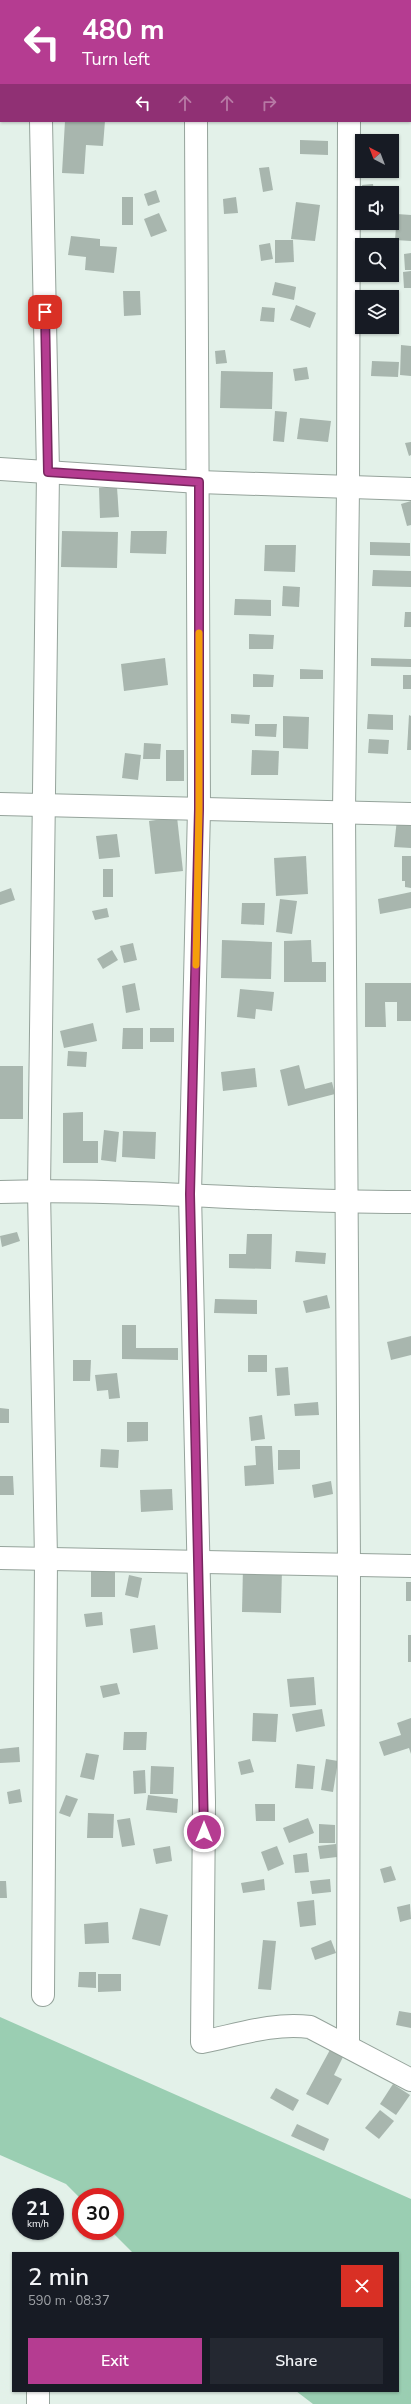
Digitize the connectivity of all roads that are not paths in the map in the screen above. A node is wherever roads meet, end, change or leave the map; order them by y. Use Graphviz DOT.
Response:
graph roads {
  1 [pos="41,122"];
  2 [pos="196,122"];
  3 [pos="349,122"];
  4 [pos="0,469"];
  5 [pos="48,472"];
  6 [pos="199,482"];
  7 [pos="348,488"];
  8 [pos="411,489"];
  9 [pos="0,804"];
  10 [pos="42,806"];
  11 [pos="199,809"];
  12 [pos="344,811"];
  13 [pos="411,814"];
  14 [pos="39,1191"];
  15 [pos="0,1192"];
  16 [pos="190,1194"];
  17 [pos="347,1202"];
  18 [pos="411,1202"];
  19 [pos="0,1558"];
  20 [pos="46,1559"];
  21 [pos="200,1563"];
  22 [pos="349,1566"];
  23 [pos="411,1566"];
  24 [pos="42,1995"];
  25 [pos="348,2046"];
  26 [pos="411,2080"];
  27 [pos="38,2392"];
  28 [pos="38,2404"];
  1 -- 5 [label="street"];
  2 -- 6 [label="street"];
  3 -- 7 [label="street"];
  4 -- 5 [label="street"];
  5 -- 6 [label="street"];
  5 -- 10 [label="street"];
  6 -- 7 [label="street"];
  6 -- 11 [label="street"];
  7 -- 8 [label="street"];
  7 -- 12 [label="street"];
  9 -- 10 [label="street"];
  10 -- 11 [label="street"];
  10 -- 14 [label="street"];
  11 -- 12 [label="street"];
  11 -- 16 [label="street"];
  12 -- 13 [label="street"];
  12 -- 17 [label="street"];
  14 -- 15 [label="street"];
  14 -- 16 [label="street"];
  14 -- 20 [label="street"];
  16 -- 17 [label="street"];
  16 -- 21 [label="street"];
  17 -- 18 [label="street"];
  17 -- 22 [label="street"];
  19 -- 20 [label="street"];
  20 -- 21 [label="street"];
  20 -- 24 [label="street"];
  21 -- 22 [label="street"];
  21 -- 25 [label="street"];
  22 -- 23 [label="street"];
  22 -- 25 [label="street"];
  25 -- 26 [label="street"];
  27 -- 28 [label="street"];
}
